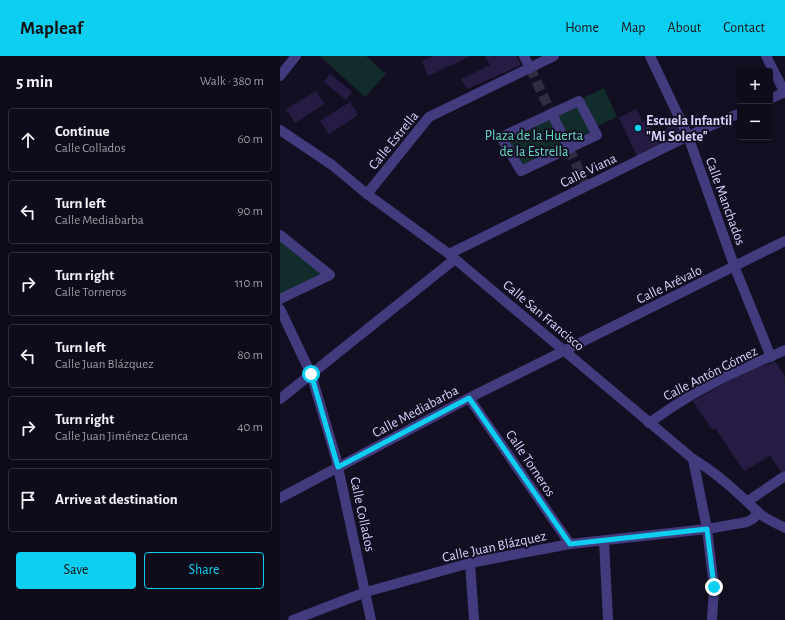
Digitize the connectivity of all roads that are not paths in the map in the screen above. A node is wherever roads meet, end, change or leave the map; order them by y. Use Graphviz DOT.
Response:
graph roads {
  1 [pos="291,56"];
  2 [pos="296,56"];
  3 [pos="524,56"];
  4 [pos="554,56"];
  5 [pos="650,56"];
  6 [pos="766,56"];
  7 [pos="280,68"];
  8 [pos="530,68"];
  9 [pos="280,76"];
  10 [pos="785,93"];
  11 [pos="773,98"];
  12 [pos="552,114"];
  13 [pos="737,114"];
  14 [pos="280,130"];
  15 [pos="688,136"];
  16 [pos="569,149"];
  17 [pos="367,194"];
  18 [pos="280,235"];
  19 [pos="785,242"];
  20 [pos="452,256"];
  21 [pos="735,268"];
  22 [pos="280,299"];
  23 [pos="280,309"];
  24 [pos="785,350"];
  25 [pos="565,351"];
  26 [pos="771,357"];
  27 [pos="311,374"];
  28 [pos="469,398"];
  29 [pos="280,399"];
  30 [pos="649,423"];
  31 [pos="693,459"];
  32 [pos="338,467"];
  33 [pos="785,476"];
  34 [pos="280,498"];
  35 [pos="748,501"];
  36 [pos="757,511"];
  37 [pos="785,528"];
  38 [pos="707,529"];
  39 [pos="604,540"];
  40 [pos="570,544"];
  41 [pos="470,563"];
  42 [pos="366,592"];
  43 [pos="293,620"];
  44 [pos="371,620"];
  45 [pos="474,620"];
  46 [pos="608,620"];
  47 [pos="712,620"];
  1 -- 7 [label="street"];
  2 -- 9 [label="street"];
  3 -- 8 [label="street"];
  4 -- 8 [label="street, Calle Estrella"];
  5 -- 15 [label="street, Calle Manchados"];
  6 -- 10 [label="street"];
  8 -- 17 [label="street, Calle Estrella"];
  10 -- 11 [label="street"];
  12 -- 16 [label="street"];
  12 -- 16 [label="street"];
  12 -- 16 [label="street"];
  13 -- 15 [label="street, Calle Viana"];
  14 -- 17 [label="street, Calle San Francisco"];
  15 -- 20 [label="street, Calle Viana"];
  15 -- 21 [label="street, Calle Manchados"];
  17 -- 20 [label="street, Calle San Francisco"];
  18 -- 22 [label="street"];
  19 -- 21 [label="street, Calle Arévalo"];
  20 -- 25 [label="street, Calle San Francisco"];
  20 -- 27 [label="street, Calle Viana"];
  21 -- 25 [label="street, Calle Arévalo"];
  21 -- 26 [label="street, Calle Manchados"];
  23 -- 27 [label="street, Calle Collados"];
  24 -- 26 [label="street, Calle Antón Gómez"];
  25 -- 28 [label="street, Calle Mediabarba"];
  25 -- 30 [label="street, Calle San Francisco"];
  26 -- 30 [label="street, Calle Antón Gómez"];
  27 -- 29 [label="street, Calle Viana"];
  27 -- 32 [label="street, Calle Collados"];
  28 -- 32 [label="street, Calle Mediabarba"];
  28 -- 40 [label="street, Calle Torneros"];
  30 -- 31 [label="street, Calle San Francisco"];
  31 -- 35 [label="street, Calle San Francisco"];
  31 -- 38 [label="street"];
  32 -- 34 [label="street, Calle Mediabarba"];
  32 -- 42 [label="street, Calle Collados"];
  33 -- 35 [label="street"];
  35 -- 36 [label="street, Calle San Francisco"];
  36 -- 37 [label="street, Calle San Francisco"];
  36 -- 38 [label="street, Calle Juan Blázquez"];
  38 -- 39 [label="street, Calle Juan Blázquez"];
  38 -- 47 [label="street"];
  39 -- 40 [label="street, Calle Juan Blázquez"];
  39 -- 46 [label="street"];
  40 -- 41 [label="street, Calle Juan Blázquez"];
  41 -- 42 [label="street, Calle Juan Blázquez"];
  41 -- 45 [label="street"];
  42 -- 43 [label="street, Calle Juan Blázquez"];
  42 -- 44 [label="street, Calle Collados"];
}
